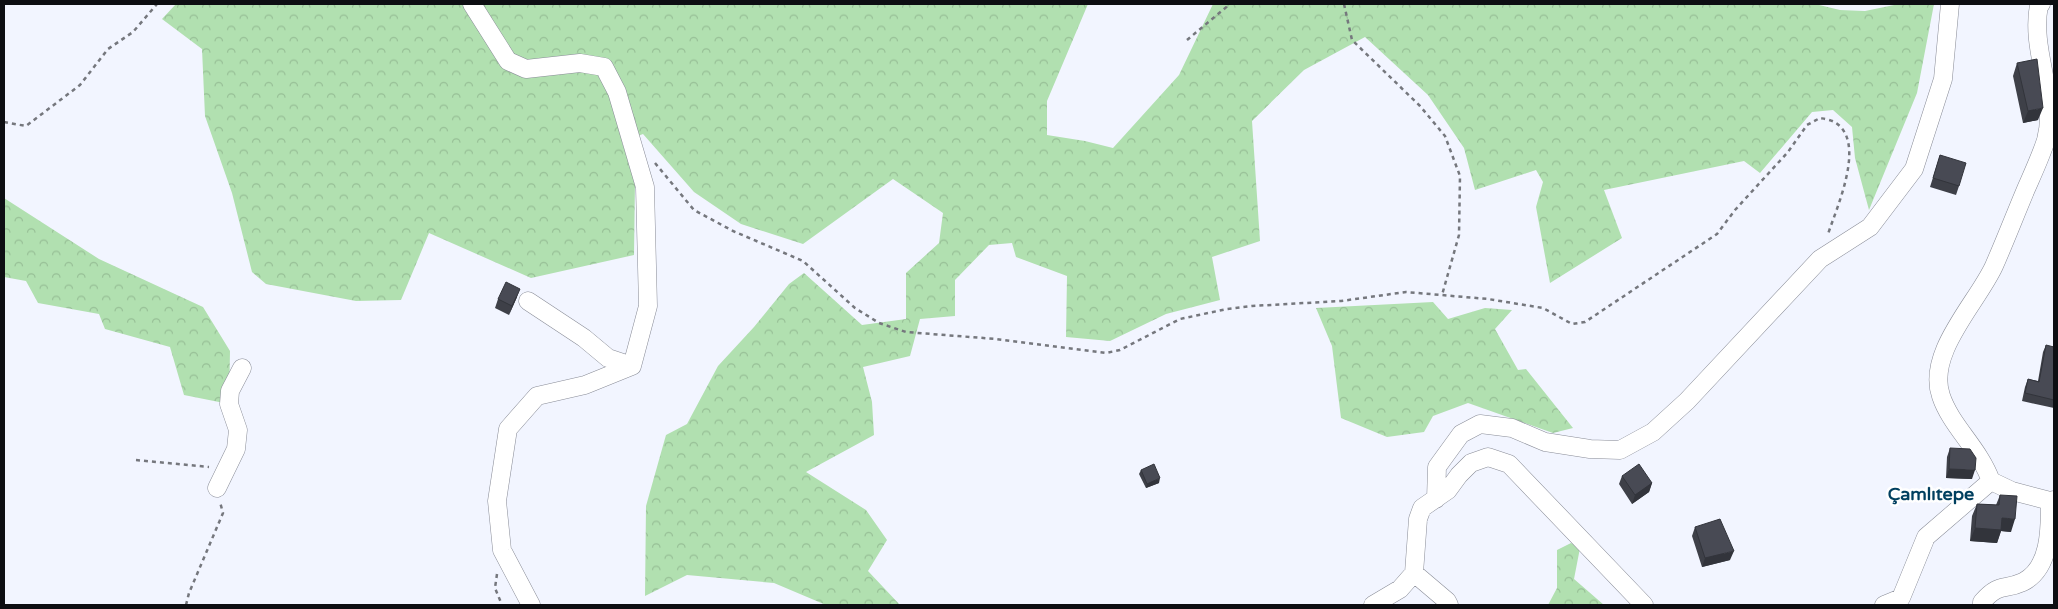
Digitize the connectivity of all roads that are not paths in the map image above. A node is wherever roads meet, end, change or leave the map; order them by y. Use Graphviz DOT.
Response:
graph roads {
  1 [pos="472,4"];
  2 [pos="1950,4"];
  3 [pos="2039,4"];
  4 [pos="528,301"];
  5 [pos="632,366"];
  6 [pos="242,368"];
  7 [pos="1991,481"];
  8 [pos="217,488"];
  9 [pos="1436,499"];
  10 [pos="2052,500"];
  11 [pos="1414,573"];
  12 [pos="531,605"];
  13 [pos="1373,605"];
  14 [pos="1449,605"];
  15 [pos="1644,605"];
  16 [pos="1884,605"];
  17 [pos="1982,605"];
  1 -- 5 [label="street"];
  2 -- 9 [label="street"];
  3 -- 7 [label="street"];
  4 -- 5 [label="street"];
  5 -- 12 [label="street"];
  6 -- 8 [label="street"];
  7 -- 10 [label="street"];
  7 -- 16 [label="street"];
  9 -- 11 [label="street"];
  9 -- 15 [label="street"];
  10 -- 17 [label="street"];
  11 -- 13 [label="street"];
  11 -- 14 [label="street"];
}
